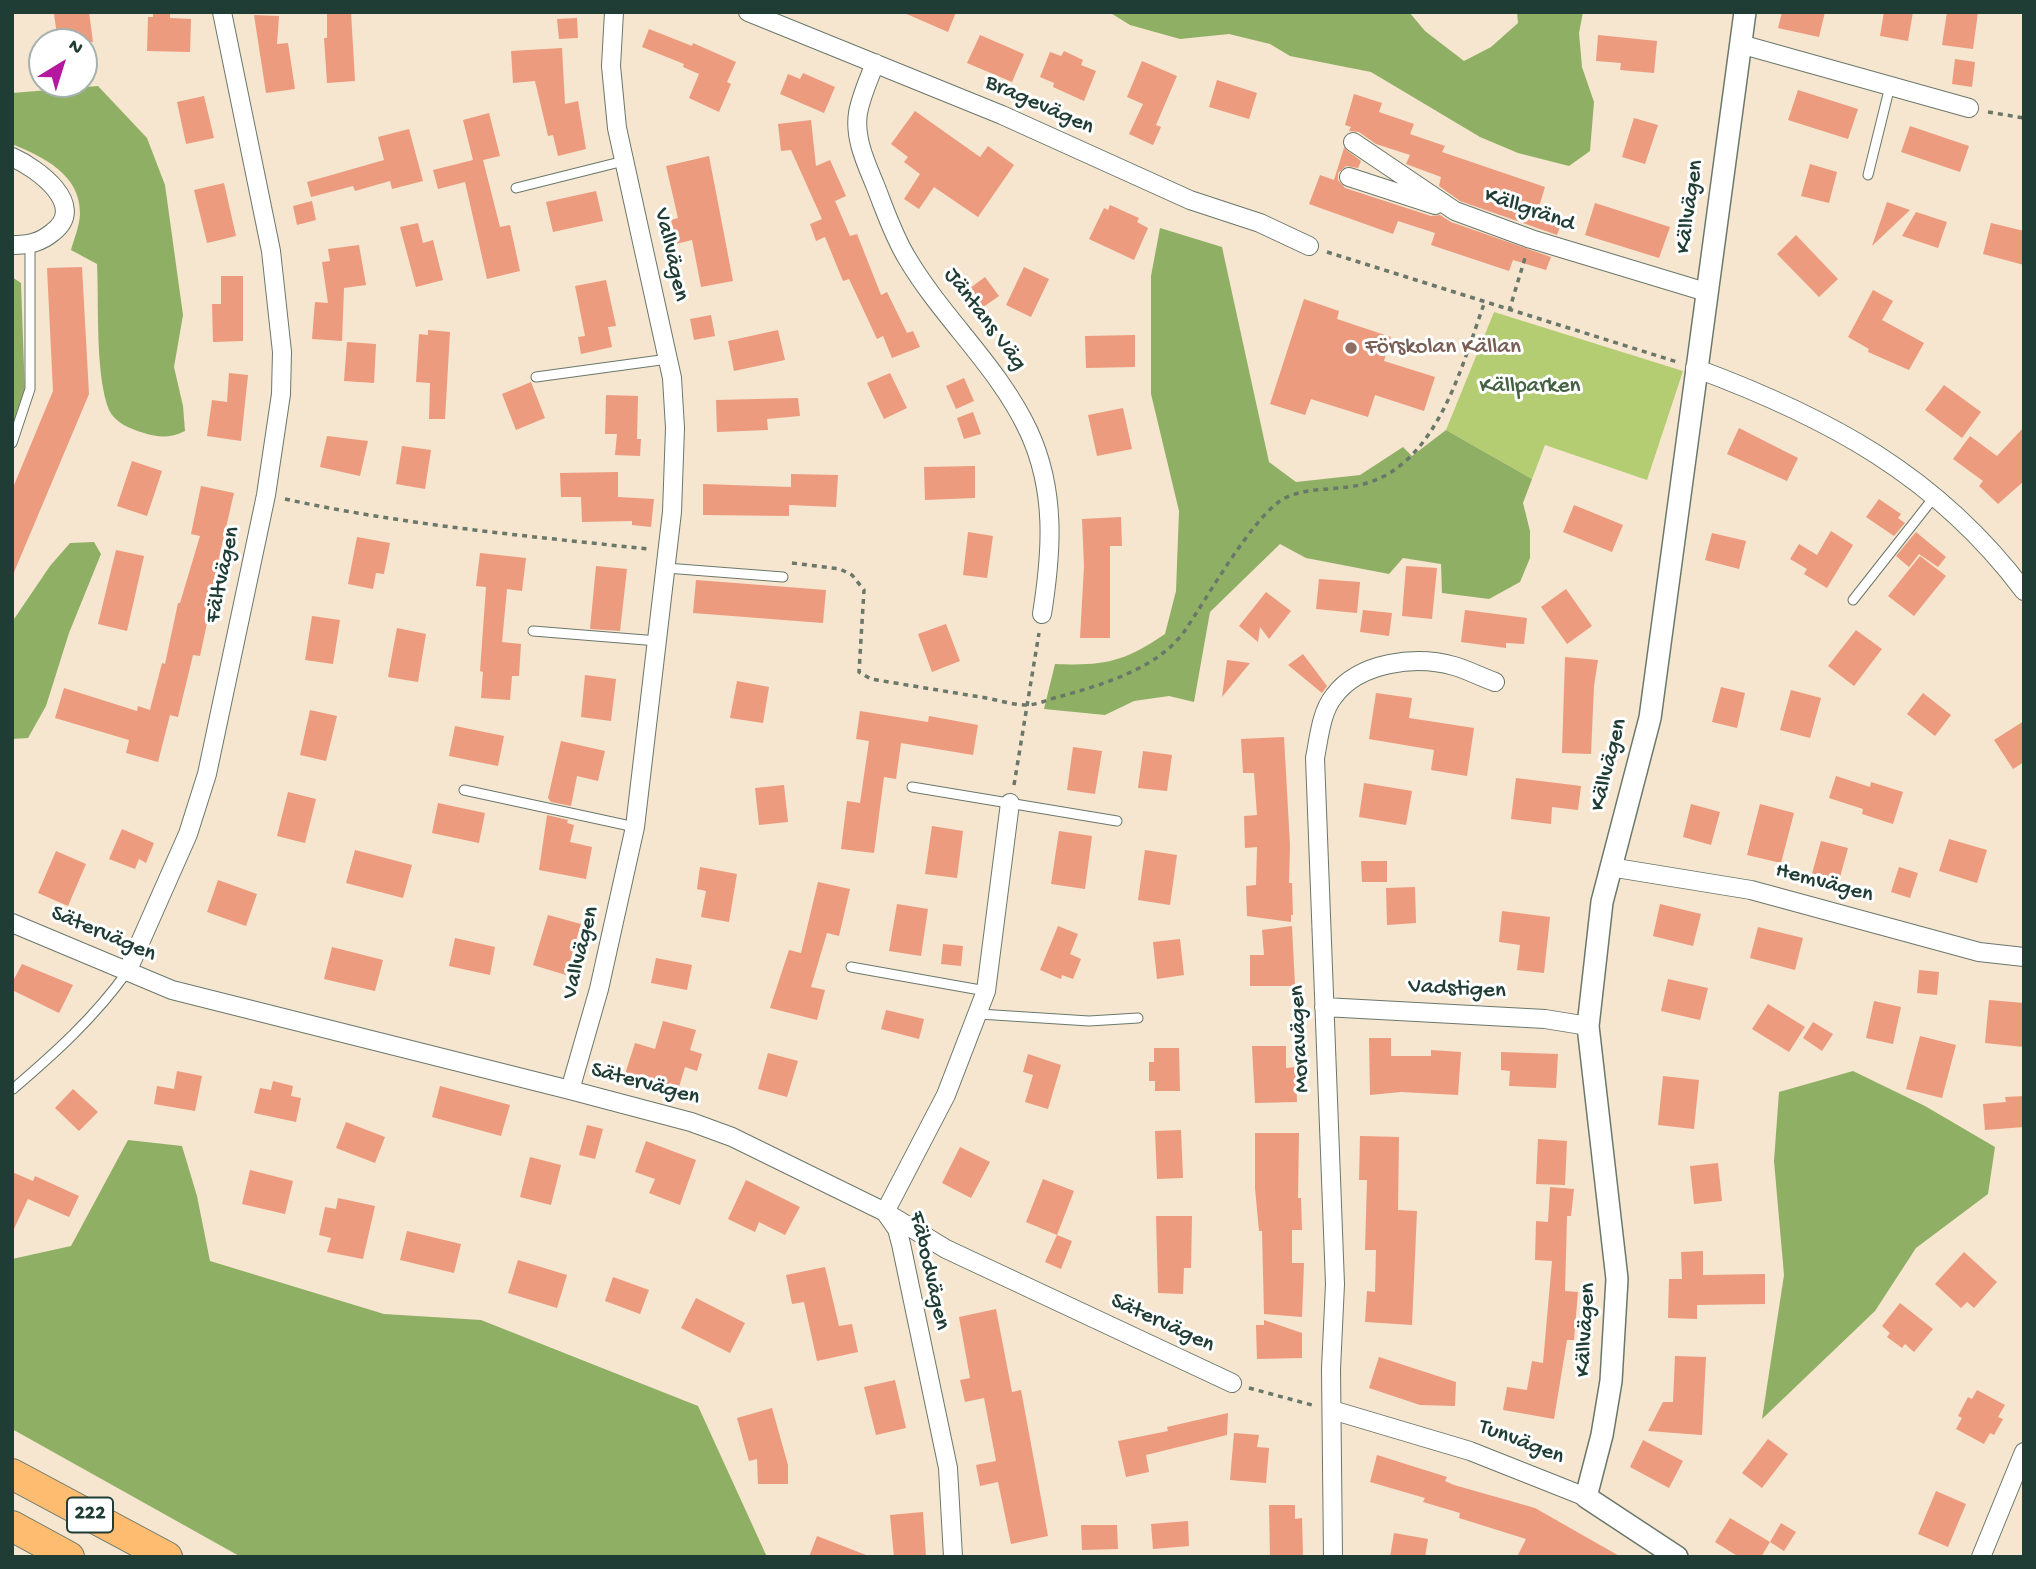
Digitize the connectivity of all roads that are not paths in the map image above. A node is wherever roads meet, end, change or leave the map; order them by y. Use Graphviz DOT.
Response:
graph roads {
  1 [pos="222,12"];
  2 [pos="614,12"];
  3 [pos="748,12"];
  4 [pos="1745,12"];
  5 [pos="1740,44"];
  6 [pos="875,63"];
  7 [pos="1890,86"];
  8 [pos="1969,107"];
  9 [pos="1353,142"];
  10 [pos="12,157"];
  11 [pos="624,161"];
  12 [pos="1868,175"];
  13 [pos="1349,177"];
  14 [pos="516,188"];
  15 [pos="1455,211"];
  16 [pos="21,245"];
  17 [pos="1309,246"];
  18 [pos="1706,292"];
  19 [pos="668,359"];
  20 [pos="1695,368"];
  21 [pos="536,376"];
  22 [pos="12,443"];
  23 [pos="1935,496"];
  24 [pos="667,560"];
  25 [pos="783,578"];
  26 [pos="2024,591"];
  27 [pos="1853,600"];
  28 [pos="1042,614"];
  29 [pos="533,631"];
  30 [pos="658,641"];
  31 [pos="1495,682"];
  32 [pos="912,787"];
  33 [pos="464,790"];
  34 [pos="1010,803"];
  35 [pos="1117,821"];
  36 [pos="635,827"];
  37 [pos="1610,867"];
  38 [pos="12,923"];
  39 [pos="2024,957"];
  40 [pos="851,967"];
  41 [pos="127,972"];
  42 [pos="986,991"];
  43 [pos="1324,1007"];
  44 [pos="979,1014"];
  45 [pos="1138,1018"];
  46 [pos="1588,1026"];
  47 [pos="13,1089"];
  48 [pos="570,1090"];
  49 [pos="886,1212"];
  50 [pos="1232,1383"];
  51 [pos="1332,1410"];
  52 [pos="2024,1452"];
  53 [pos="12,1474"];
  54 [pos="1586,1497"];
  55 [pos="12,1527"];
  56 [pos="69,1557"];
  57 [pos="167,1557"];
  58 [pos="953,1557"];
  59 [pos="1333,1557"];
  60 [pos="1677,1557"];
  61 [pos="1981,1557"];
  1 -- 41 [label="street, Fältvägen"];
  2 -- 11 [label="street, Vallvägen"];
  3 -- 6 [label="street, Bragevägen"];
  4 -- 5 [label="street, Källvägen"];
  5 -- 7 [label="street"];
  5 -- 18 [label="street, Källvägen"];
  6 -- 17 [label="street, Bragevägen"];
  6 -- 28 [label="street, Jäntans Väg"];
  7 -- 8 [label="street"];
  7 -- 12 [label="lane"];
  9 -- 15 [label="street, Källgränd"];
  10 -- 16 [label="street"];
  11 -- 14 [label="lane"];
  11 -- 19 [label="street, Vallvägen"];
  13 -- 15 [label="street"];
  15 -- 18 [label="street, Källgränd"];
  16 -- 22 [label="lane"];
  18 -- 20 [label="street, Källvägen"];
  19 -- 21 [label="lane"];
  19 -- 24 [label="street, Vallvägen"];
  20 -- 23 [label="street"];
  20 -- 37 [label="street, Källvägen"];
  23 -- 26 [label="street"];
  23 -- 27 [label="lane"];
  24 -- 25 [label="lane"];
  24 -- 30 [label="street, Vallvägen"];
  29 -- 30 [label="lane"];
  30 -- 36 [label="street, Vallvägen"];
  31 -- 43 [label="street, Moravägen"];
  32 -- 34 [label="lane"];
  33 -- 36 [label="lane"];
  34 -- 35 [label="lane"];
  34 -- 42 [label="street, Fäbodvägen"];
  36 -- 48 [label="street, Vallvägen"];
  37 -- 39 [label="street, Hemvägen"];
  37 -- 46 [label="street, Källvägen"];
  38 -- 41 [label="street, Sätervägen"];
  40 -- 42 [label="lane"];
  41 -- 47 [label="lane, Fältvägen"];
  41 -- 48 [label="street, Sätervägen"];
  42 -- 44 [label="street, Fäbodvägen"];
  43 -- 46 [label="street, Vadstigen"];
  43 -- 51 [label="street, Moravägen"];
  44 -- 45 [label="lane"];
  44 -- 49 [label="street, Fäbodvägen"];
  46 -- 54 [label="street, Källvägen"];
  48 -- 49 [label="street, Sätervägen"];
  49 -- 50 [label="street, Sätervägen"];
  49 -- 58 [label="street, Fäbodvägen"];
  51 -- 54 [label="street, Tunvägen"];
  51 -- 59 [label="street, Moravägen"];
  52 -- 61 [label="street"];
  53 -- 57 [label="highway, 222"];
  54 -- 60 [label="street, Tunvägen"];
  55 -- 56 [label="highway, 222"];
}
